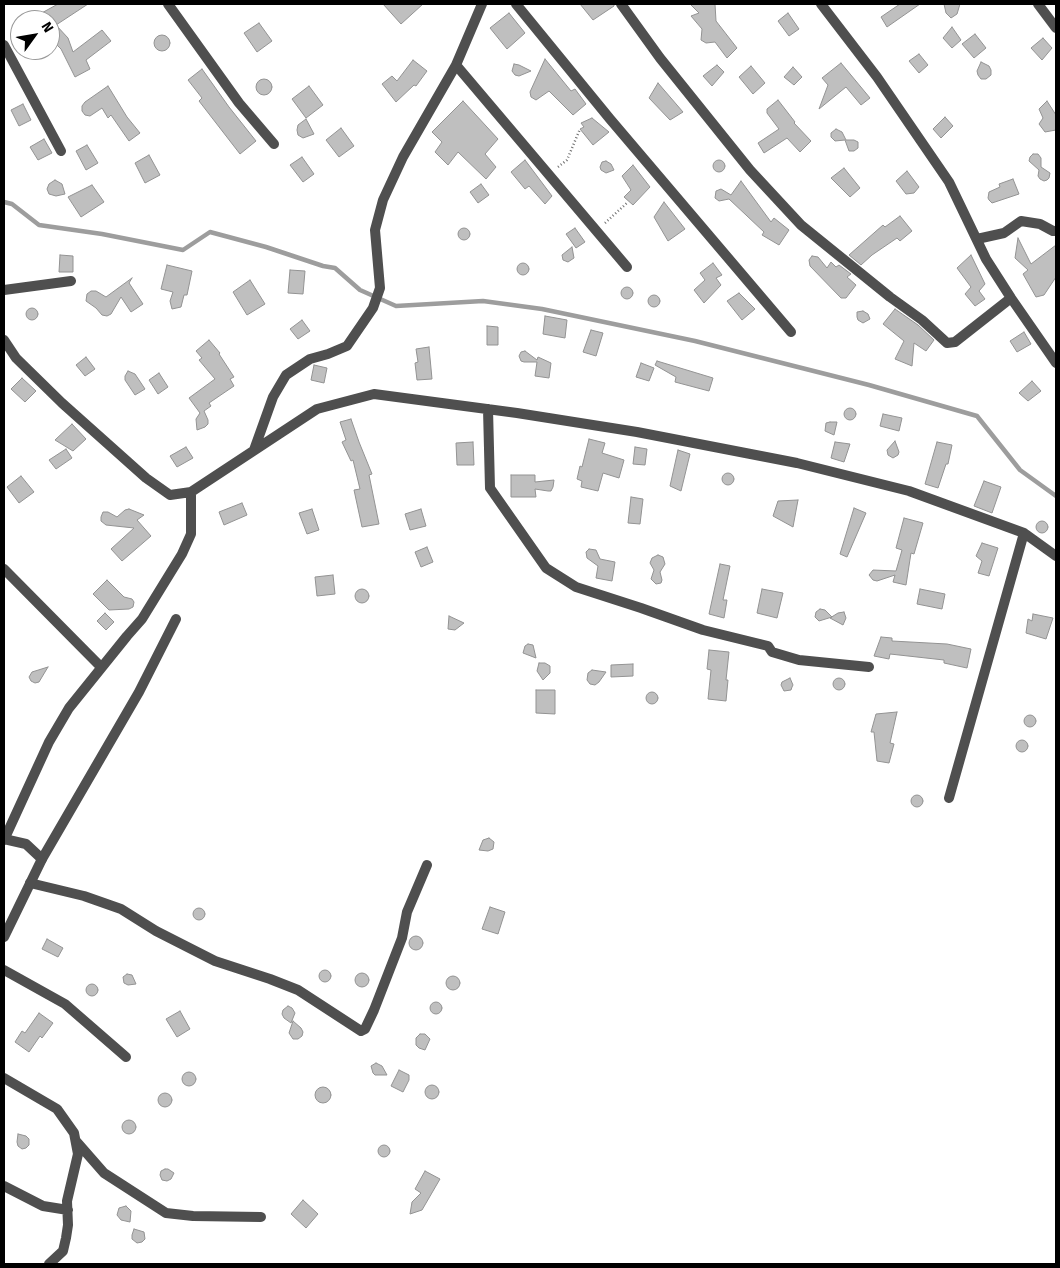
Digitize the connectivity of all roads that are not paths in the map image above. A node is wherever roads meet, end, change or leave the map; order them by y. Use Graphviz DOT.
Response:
graph roads {
  1 [pos="168,4"];
  2 [pos="482,4"];
  3 [pos="516,4"];
  4 [pos="621,4"];
  5 [pos="822,4"];
  6 [pos="1038,4"];
  7 [pos="1056,28"];
  8 [pos="4,44"];
  9 [pos="456,65"];
  10 [pos="274,144"];
  11 [pos="61,151"];
  12 [pos="1056,231"];
  13 [pos="977,239"];
  14 [pos="627,267"];
  15 [pos="70,281"];
  16 [pos="4,290"];
  17 [pos="1011,298"];
  18 [pos="791,332"];
  19 [pos="4,340"];
  20 [pos="1056,363"];
  21 [pos="488,409"];
  22 [pos="254,450"];
  23 [pos="191,492"];
  24 [pos="1024,533"];
  25 [pos="1056,556"];
  26 [pos="4,569"];
  27 [pos="176,619"];
  28 [pos="869,667"];
  29 [pos="101,668"];
  30 [pos="949,798"];
  31 [pos="4,839"];
  32 [pos="42,859"];
  33 [pos="427,864"];
  34 [pos="30,883"];
  35 [pos="4,937"];
  36 [pos="4,970"];
  37 [pos="126,1057"];
  38 [pos="4,1078"];
  39 [pos="76,1140"];
  40 [pos="4,1186"];
  41 [pos="68,1210"];
  42 [pos="261,1217"];
  43 [pos="49,1264"];
  1 -- 10 [label="street"];
  2 -- 9 [label="street"];
  3 -- 18 [label="street"];
  4 -- 17 [label="street"];
  5 -- 13 [label="street"];
  6 -- 7 [label="street"];
  8 -- 11 [label="street"];
  9 -- 14 [label="street"];
  9 -- 22 [label="street"];
  12 -- 13 [label="street"];
  13 -- 17 [label="street"];
  15 -- 16 [label="street"];
  17 -- 20 [label="street"];
  19 -- 23 [label="street"];
  21 -- 22 [label="street"];
  21 -- 24 [label="street"];
  21 -- 28 [label="street"];
  22 -- 23 [label="street"];
  23 -- 29 [label="street"];
  24 -- 25 [label="street"];
  24 -- 30 [label="street"];
  26 -- 29 [label="street"];
  27 -- 32 [label="street"];
  29 -- 31 [label="street"];
  31 -- 32 [label="street"];
  32 -- 34 [label="street"];
  33 -- 34 [label="street"];
  34 -- 35 [label="street"];
  36 -- 37 [label="street"];
  38 -- 39 [label="street"];
  39 -- 41 [label="street"];
  39 -- 42 [label="street"];
  40 -- 41 [label="street"];
  41 -- 43 [label="street"];
}
